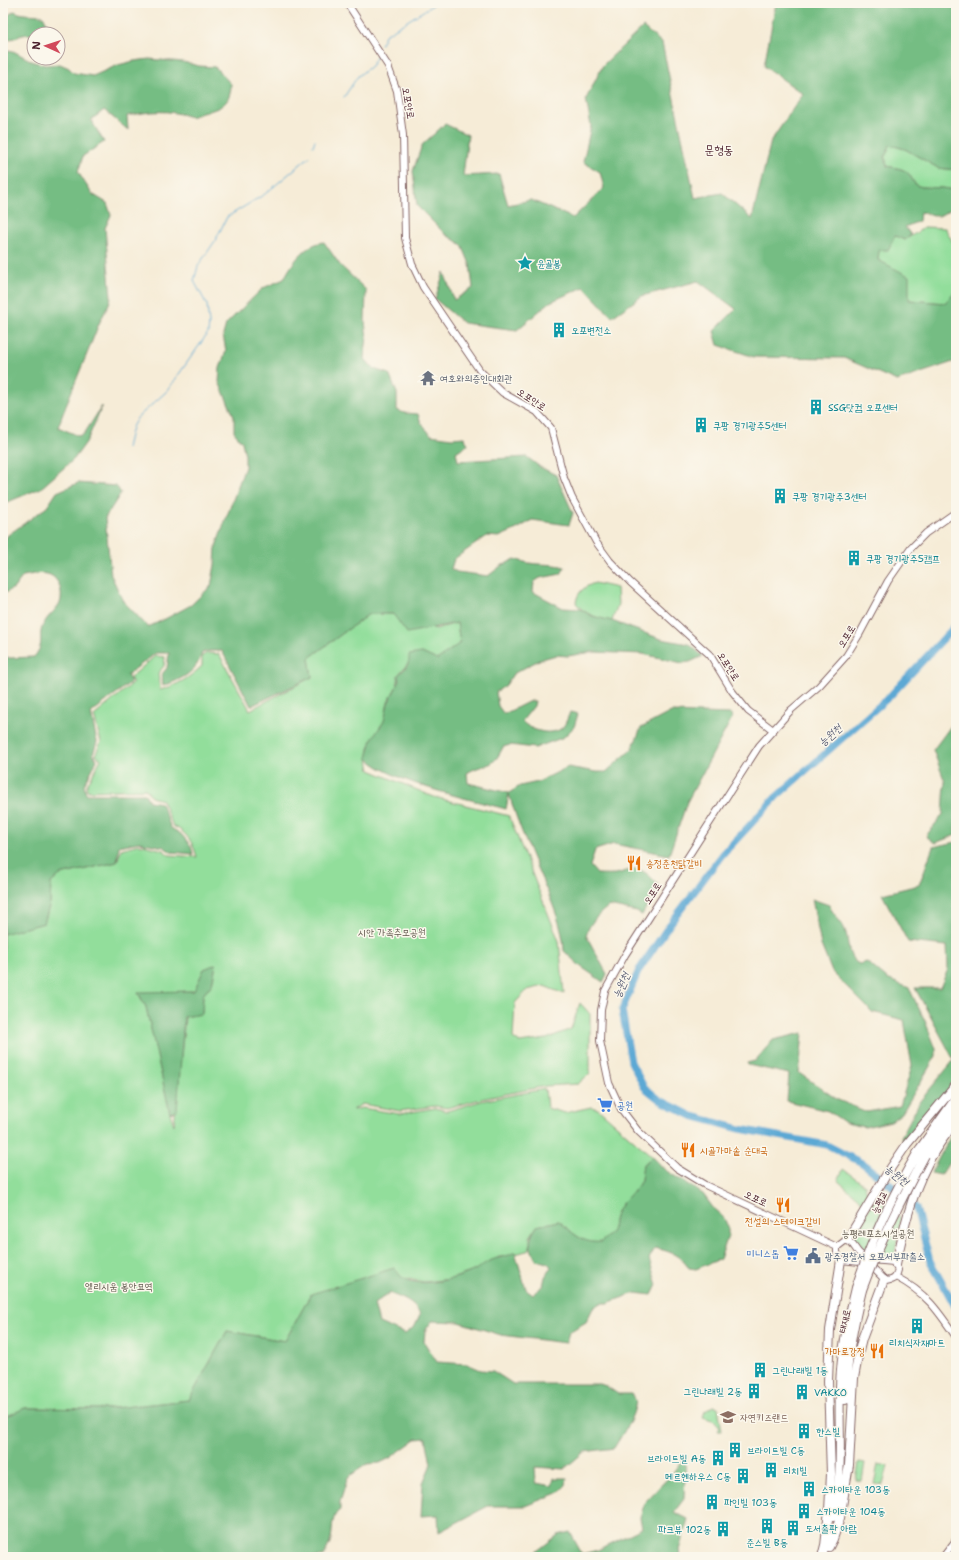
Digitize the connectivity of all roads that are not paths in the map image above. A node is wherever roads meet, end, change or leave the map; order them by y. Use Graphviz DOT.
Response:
graph roads {
  1 [pos="347,3"];
  2 [pos="956,512"];
  3 [pos="772,730"];
  4 [pos="956,1085"];
  5 [pos="956,1098"];
  6 [pos="956,1111"];
  7 [pos="956,1121"];
  8 [pos="924,1156"];
  9 [pos="847,1240"];
  10 [pos="837,1247"];
  11 [pos="841,1260"];
  12 [pos="896,1265"];
  13 [pos="896,1277"];
  14 [pos="884,1280"];
  15 [pos="859,1289"];
  16 [pos="956,1337"];
  17 [pos="956,1540"];
  18 [pos="827,1547"];
  19 [pos="822,1557"];
  20 [pos="825,1557"];
  21 [pos="943,1557"];
  1 -- 3 [label="street, 오포안로"];
  2 -- 3 [label="street, 오포로"];
  3 -- 10 [label="street, 오포로"];
  4 -- 9 [label="highway"];
  5 -- 8 [label="highway"];
  6 -- 8 [label="highway"];
  7 -- 8 [label="highway"];
  8 -- 12 [label="highway"];
  8 -- 15 [label="highway, 능평교, bridge"];
  9 -- 10 [label="street"];
  9 -- 12 [label="street"];
  10 -- 11 [label="street"];
  11 -- 14 [label="street"];
  11 -- 18 [label="highway"];
  12 -- 13 [label="street"];
  13 -- 14 [label="street"];
  13 -- 16 [label="street"];
  14 -- 18 [label="highway"];
  15 -- 18 [label="highway, 태재로"];
  17 -- 21 [label="street"];
  18 -- 19 [label="highway, 태재로"];
  18 -- 20 [label="highway, 태재로"];
}
